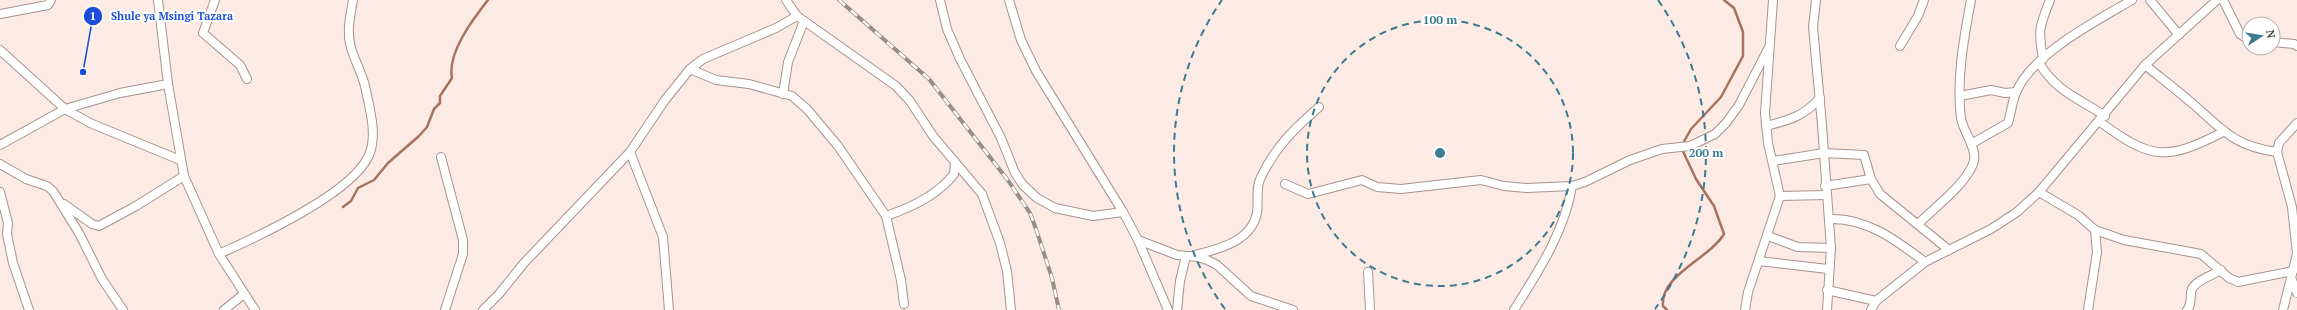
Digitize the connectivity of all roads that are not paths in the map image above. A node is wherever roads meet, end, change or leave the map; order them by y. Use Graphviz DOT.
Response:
graph roads {
  1 [pos="51,0"];
  2 [pos="158,0"];
  3 [pos="215,0"];
  4 [pos="353,0"];
  5 [pos="786,0"];
  6 [pos="940,0"];
  7 [pos="1009,0"];
  8 [pos="1772,0"];
  9 [pos="1816,0"];
  10 [pos="1924,0"];
  11 [pos="1971,0"];
  12 [pos="2050,0"];
  13 [pos="2132,0"];
  14 [pos="2150,0"];
  15 [pos="2217,0"];
  16 [pos="2223,0"];
  17 [pos="0,14"];
  18 [pos="800,19"];
  19 [pos="2179,35"];
  20 [pos="2241,35"];
  21 [pos="2281,43"];
  22 [pos="1900,46"];
  23 [pos="2297,46"];
  24 [pos="1769,47"];
  25 [pos="0,50"];
  26 [pos="2041,61"];
  27 [pos="2145,65"];
  28 [pos="690,69"];
  29 [pos="247,80"];
  30 [pos="168,84"];
  31 [pos="2016,92"];
  32 [pos="783,94"];
  33 [pos="1960,96"];
  34 [pos="1820,98"];
  35 [pos="1319,107"];
  36 [pos="65,109"];
  37 [pos="2102,119"];
  38 [pos="2297,123"];
  39 [pos="1766,126"];
  40 [pos="2222,132"];
  41 [pos="1970,144"];
  42 [pos="0,145"];
  43 [pos="630,152"];
  44 [pos="2277,152"];
  45 [pos="1824,153"];
  46 [pos="441,157"];
  47 [pos="180,160"];
  48 [pos="1773,161"];
  49 [pos="954,162"];
  50 [pos="0,164"];
  51 [pos="184,176"];
  52 [pos="1871,179"];
  53 [pos="1285,184"];
  54 [pos="1572,186"];
  55 [pos="1826,190"];
  56 [pos="0,192"];
  57 [pos="2040,192"];
  58 [pos="1780,196"];
  59 [pos="62,202"];
  60 [pos="1123,212"];
  61 [pos="886,216"];
  62 [pos="1829,219"];
  63 [pos="1918,224"];
  64 [pos="2095,230"];
  65 [pos="1768,236"];
  66 [pos="1138,240"];
  67 [pos="1831,248"];
  68 [pos="1949,250"];
  69 [pos="219,254"];
  70 [pos="2297,254"];
  71 [pos="1189,256"];
  72 [pos="1759,261"];
  73 [pos="1925,262"];
  74 [pos="1828,270"];
  75 [pos="2221,270"];
  76 [pos="2294,271"];
  77 [pos="1368,272"];
  78 [pos="2292,280"];
  79 [pos="1827,290"];
  80 [pos="2297,293"];
  81 [pos="244,294"];
  82 [pos="1876,301"];
  83 [pos="904,304"];
  84 [pos="1748,309"];
  85 [pos="29,310"];
  86 [pos="123,310"];
  87 [pos="224,310"];
  88 [pos="255,310"];
  89 [pos="445,310"];
  90 [pos="483,310"];
  91 [pos="669,310"];
  92 [pos="1011,310"];
  93 [pos="1168,310"];
  94 [pos="1177,310"];
  95 [pos="1293,310"];
  96 [pos="1370,310"];
  97 [pos="1514,310"];
  98 [pos="1827,310"];
  99 [pos="1871,310"];
  100 [pos="2088,310"];
  101 [pos="2187,310"];
  102 [pos="2283,310"];
  1 -- 17 [label="street"];
  2 -- 30 [label="street"];
  3 -- 29 [label="street"];
  4 -- 69 [label="street"];
  5 -- 18 [label="street"];
  6 -- 60 [label="street"];
  7 -- 60 [label="street"];
  8 -- 24 [label="street"];
  9 -- 34 [label="street"];
  10 -- 22 [label="street"];
  11 -- 33 [label="street"];
  12 -- 26 [label="street"];
  13 -- 26 [label="street"];
  14 -- 19 [label="street"];
  15 -- 19 [label="street"];
  16 -- 20 [label="street"];
  18 -- 28 [label="street"];
  18 -- 32 [label="street"];
  18 -- 49 [label="street"];
  19 -- 27 [label="street"];
  21 -- 23 [label="street"];
  24 -- 39 [label="street"];
  24 -- 54 [label="street"];
  25 -- 36 [label="street"];
  26 -- 31 [label="street"];
  26 -- 37 [label="street"];
  27 -- 37 [label="street"];
  27 -- 40 [label="street"];
  28 -- 32 [label="street"];
  28 -- 43 [label="street"];
  30 -- 36 [label="street"];
  30 -- 47 [label="street"];
  31 -- 33 [label="street"];
  31 -- 41 [label="street"];
  32 -- 61 [label="street"];
  33 -- 41 [label="street"];
  34 -- 39 [label="street"];
  34 -- 45 [label="street"];
  35 -- 71 [label="street"];
  36 -- 42 [label="street"];
  36 -- 47 [label="street"];
  37 -- 40 [label="street"];
  37 -- 57 [label="street"];
  38 -- 44 [label="street"];
  39 -- 48 [label="street"];
  40 -- 44 [label="street"];
  41 -- 63 [label="street"];
  43 -- 90 [label="street"];
  43 -- 91 [label="street"];
  44 -- 70 [label="street"];
  45 -- 48 [label="street"];
  45 -- 52 [label="street"];
  45 -- 55 [label="street"];
  46 -- 89 [label="street"];
  47 -- 51 [label="street"];
  48 -- 58 [label="street"];
  49 -- 61 [label="street"];
  49 -- 92 [label="street"];
  50 -- 59 [label="street"];
  51 -- 59 [label="street"];
  51 -- 69 [label="street"];
  52 -- 55 [label="street"];
  52 -- 63 [label="street"];
  53 -- 54 [label="street"];
  54 -- 97 [label="street"];
  55 -- 58 [label="street"];
  55 -- 62 [label="street"];
  56 -- 85 [label="street"];
  57 -- 64 [label="street"];
  57 -- 68 [label="street"];
  58 -- 65 [label="street"];
  59 -- 86 [label="street"];
  60 -- 66 [label="street"];
  61 -- 83 [label="street"];
  62 -- 67 [label="street"];
  62 -- 73 [label="street"];
  63 -- 68 [label="street"];
  64 -- 75 [label="street"];
  64 -- 100 [label="street"];
  65 -- 67 [label="street"];
  65 -- 72 [label="street"];
  66 -- 71 [label="street"];
  66 -- 93 [label="street"];
  67 -- 74 [label="street"];
  68 -- 73 [label="street"];
  69 -- 81 [label="street"];
  70 -- 76 [label="street"];
  71 -- 94 [label="street"];
  71 -- 95 [label="street"];
  72 -- 74 [label="street"];
  72 -- 84 [label="street"];
  73 -- 82 [label="street"];
  74 -- 79 [label="street"];
  75 -- 76 [label="street"];
  75 -- 101 [label="street"];
  76 -- 78 [label="street"];
  77 -- 96 [label="street"];
  78 -- 80 [label="street"];
  78 -- 102 [label="street"];
  79 -- 82 [label="street"];
  79 -- 98 [label="street"];
  81 -- 87 [label="street"];
  81 -- 88 [label="street"];
  82 -- 99 [label="street"];
}
